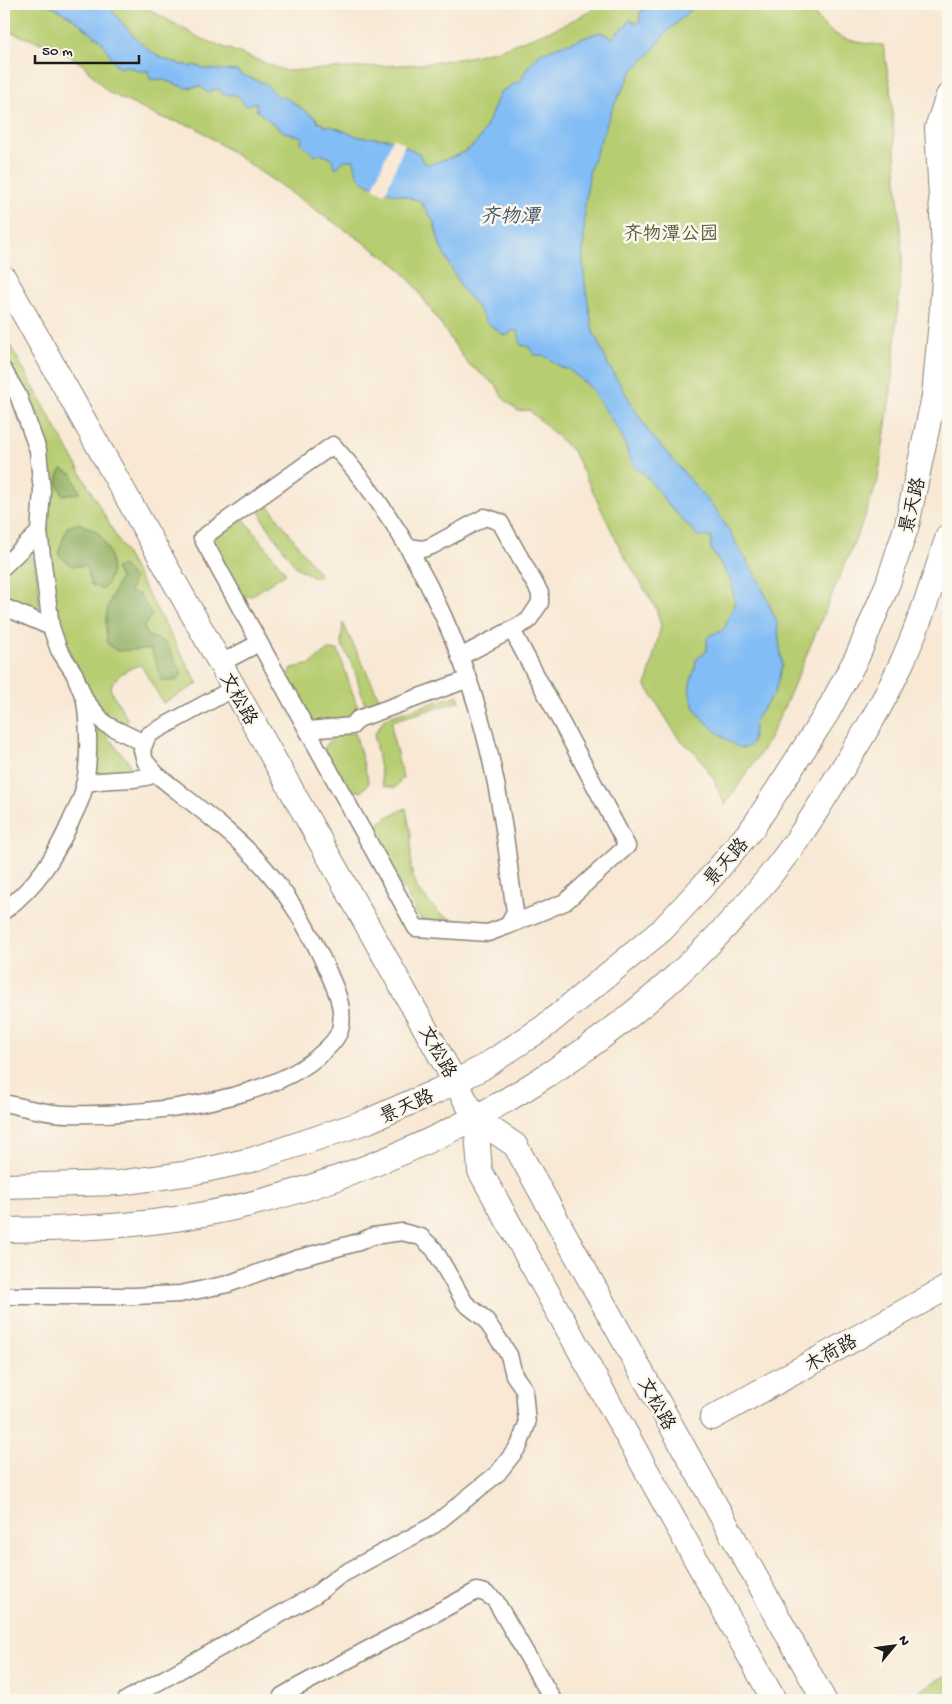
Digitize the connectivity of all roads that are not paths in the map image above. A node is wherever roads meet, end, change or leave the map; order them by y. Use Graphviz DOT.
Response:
graph roads {
  1 [pos="948,96"];
  2 [pos="4,278"];
  3 [pos="4,371"];
  4 [pos="38,532"];
  5 [pos="948,536"];
  6 [pos="408,547"];
  7 [pos="4,566"];
  8 [pos="4,607"];
  9 [pos="51,627"];
  10 [pos="512,630"];
  11 [pos="259,643"];
  12 [pos="460,657"];
  13 [pos="221,663"];
  14 [pos="469,679"];
  15 [pos="234,688"];
  16 [pos="85,700"];
  17 [pos="308,730"];
  18 [pos="144,743"];
  19 [pos="156,774"];
  20 [pos="84,784"];
  21 [pos="4,911"];
  22 [pos="507,926"];
  23 [pos="456,1081"];
  24 [pos="4,1103"];
  25 [pos="476,1119"];
  26 [pos="4,1186"];
  27 [pos="4,1230"];
  28 [pos="948,1287"];
  29 [pos="4,1296"];
  30 [pos="712,1418"];
  31 [pos="126,1700"];
  32 [pos="280,1700"];
  33 [pos="553,1700"];
  34 [pos="774,1700"];
  35 [pos="824,1700"];
  1 -- 23 [label="street, 景天路"];
  2 -- 13 [label="street, 文松路"];
  3 -- 4 [label="street"];
  4 -- 7 [label="street"];
  4 -- 9 [label="street"];
  5 -- 25 [label="street"];
  6 -- 10 [label="street"];
  6 -- 11 [label="street"];
  6 -- 12 [label="street"];
  8 -- 9 [label="street"];
  9 -- 16 [label="street"];
  10 -- 12 [label="street"];
  10 -- 22 [label="street"];
  11 -- 13 [label="street"];
  11 -- 17 [label="street"];
  12 -- 14 [label="street"];
  13 -- 15 [label="street, 文松路"];
  14 -- 17 [label="street"];
  14 -- 22 [label="street"];
  15 -- 18 [label="street"];
  15 -- 23 [label="street, 文松路"];
  16 -- 18 [label="street"];
  16 -- 20 [label="street"];
  17 -- 22 [label="street"];
  18 -- 19 [label="street"];
  19 -- 20 [label="street"];
  19 -- 24 [label="street"];
  20 -- 21 [label="street"];
  23 -- 25 [label="street, 文松路"];
  23 -- 26 [label="street, 景天路"];
  25 -- 27 [label="street"];
  25 -- 34 [label="street, 文松路"];
  25 -- 35 [label="street, 文松路"];
  28 -- 30 [label="street, 木荷路"];
  29 -- 31 [label="street"];
  32 -- 33 [label="street"];
}
